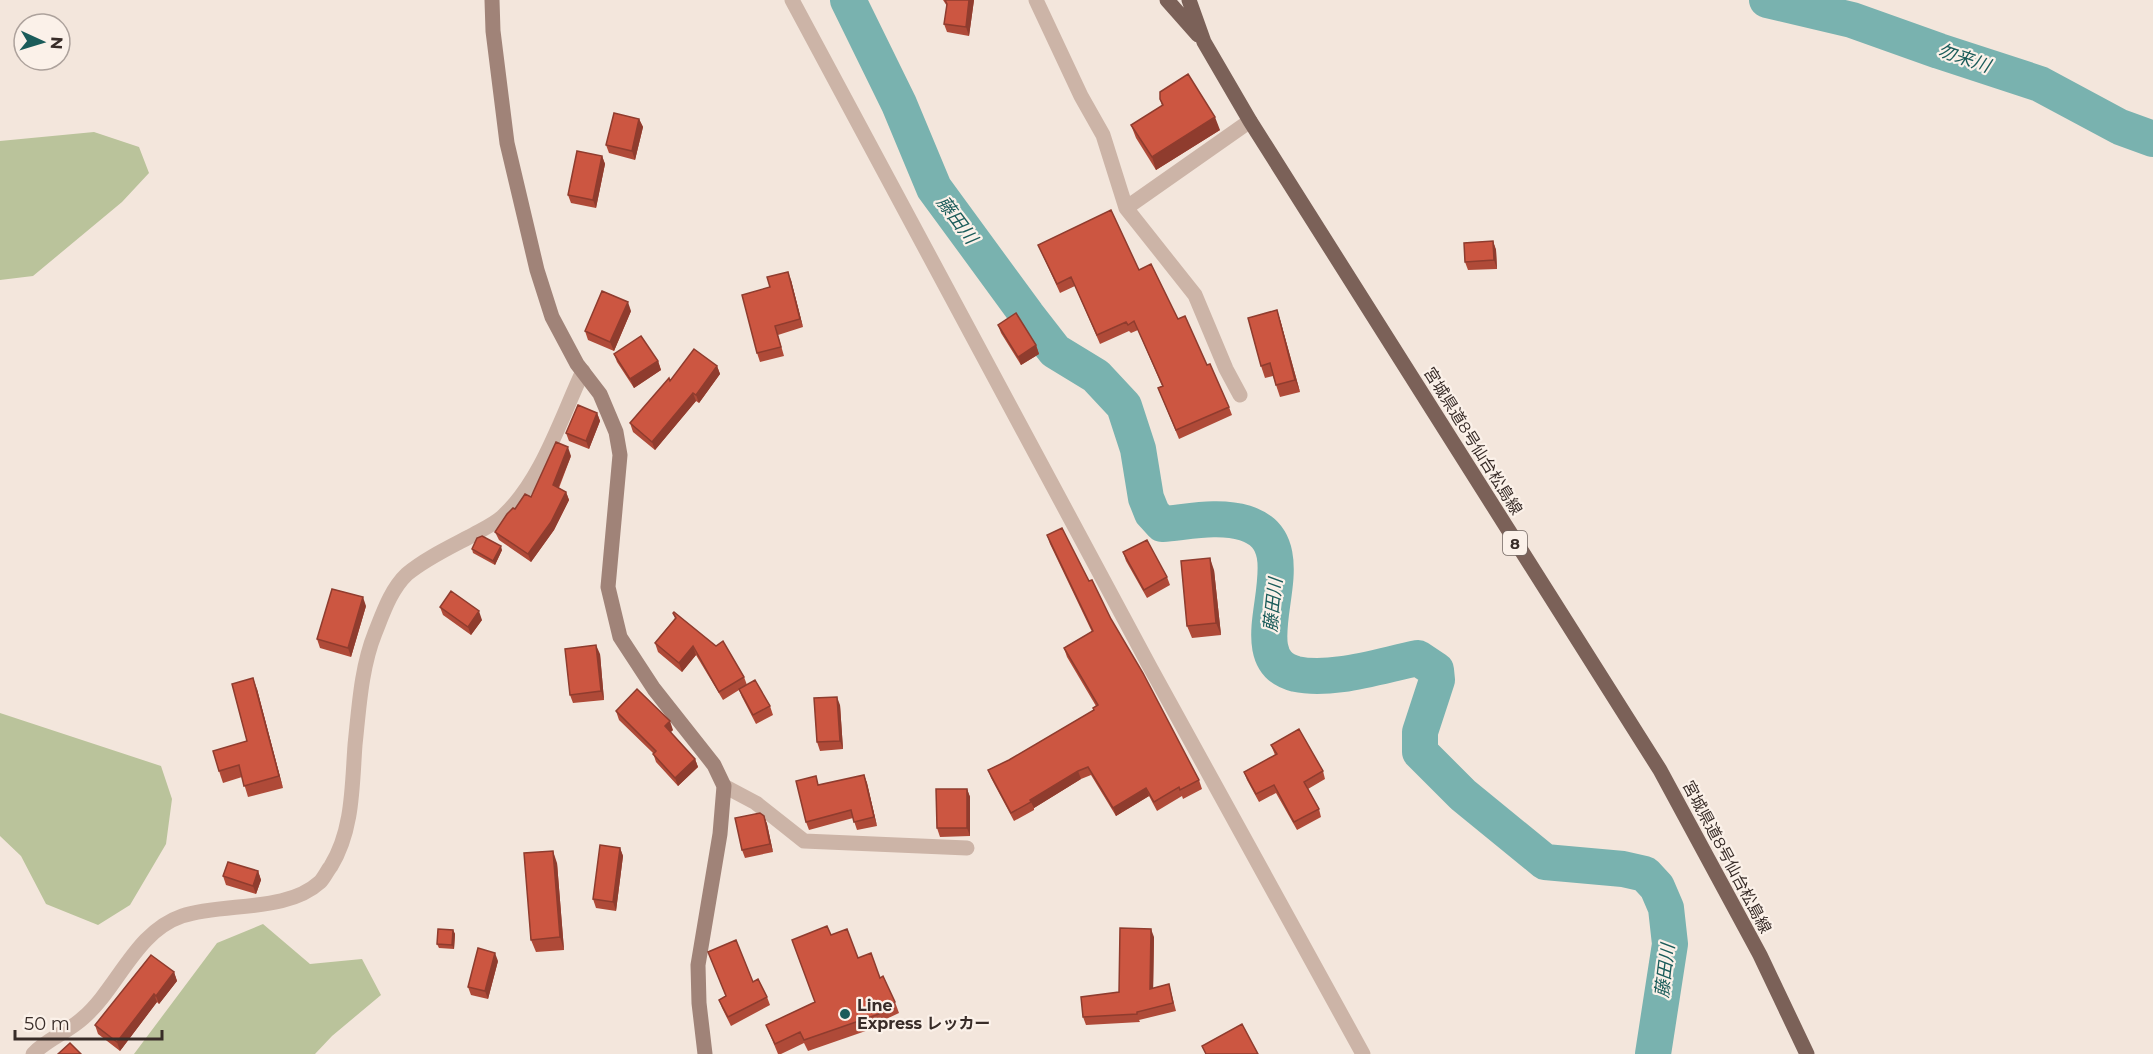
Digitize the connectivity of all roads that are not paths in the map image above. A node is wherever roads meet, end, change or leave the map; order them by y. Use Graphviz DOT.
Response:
graph roads {
  1 [pos="492,0"];
  2 [pos="792,0"];
  3 [pos="1036,0"];
  4 [pos="1167,0"];
  5 [pos="1190,0"];
  6 [pos="1204,42"];
  7 [pos="1250,121"];
  8 [pos="1126,208"];
  9 [pos="583,371"];
  10 [pos="1240,395"];
  11 [pos="724,786"];
  12 [pos="967,848"];
  13 [pos="33,1054"];
  14 [pos="705,1054"];
  15 [pos="1363,1054"];
  16 [pos="1807,1054"];
  1 -- 9 [label="street"];
  2 -- 15 [label="street"];
  3 -- 8 [label="street"];
  4 -- 6 [label="main road, 宮城県道8号仙台松島線 / 8"];
  5 -- 6 [label="main road, 宮城県道8号仙台松島線 / 8"];
  6 -- 7 [label="main road, 宮城県道8号仙台松島線 / 8"];
  7 -- 8 [label="street"];
  7 -- 16 [label="main road, 宮城県道8号仙台松島線 / 8"];
  8 -- 10 [label="street"];
  9 -- 11 [label="street"];
  9 -- 13 [label="street"];
  11 -- 12 [label="street"];
  11 -- 14 [label="street"];
}
